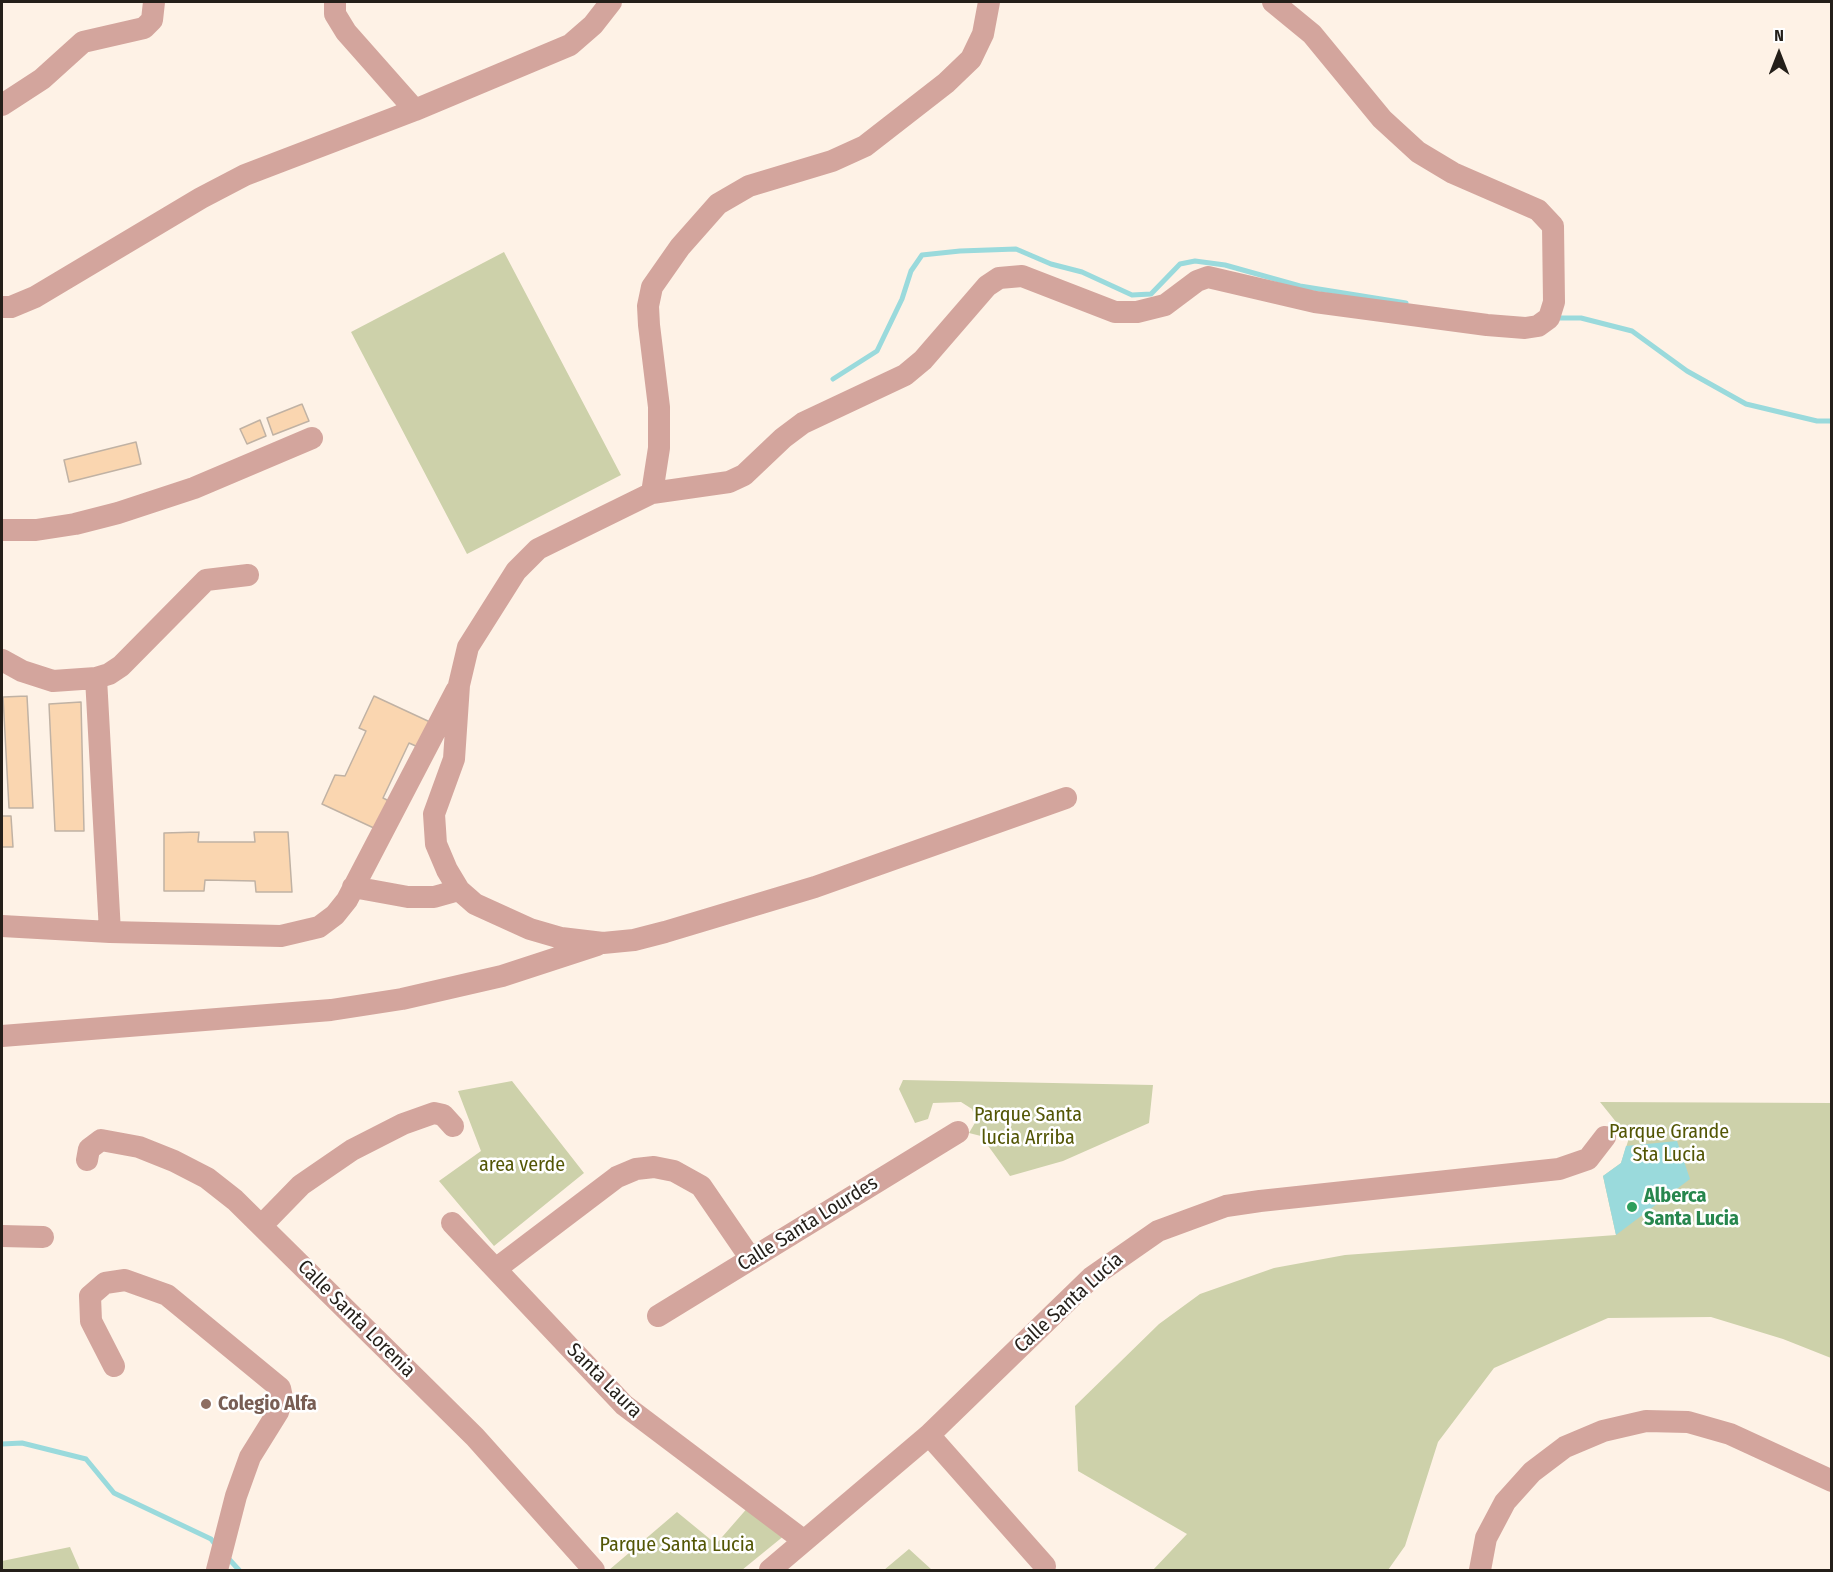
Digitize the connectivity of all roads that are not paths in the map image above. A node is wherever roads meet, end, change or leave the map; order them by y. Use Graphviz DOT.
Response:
graph roads {
  1 [pos="154,2"];
  2 [pos="335,2"];
  3 [pos="611,2"];
  4 [pos="989,2"];
  5 [pos="1272,2"];
  6 [pos="2,105"];
  7 [pos="415,110"];
  8 [pos="2,307"];
  9 [pos="312,438"];
  10 [pos="652,493"];
  11 [pos="2,530"];
  12 [pos="248,575"];
  13 [pos="2,660"];
  14 [pos="96,678"];
  15 [pos="459,685"];
  16 [pos="1066,798"];
  17 [pos="353,887"];
  18 [pos="459,890"];
  19 [pos="2,926"];
  20 [pos="110,932"];
  21 [pos="603,943"];
  22 [pos="2,1036"];
  23 [pos="453,1126"];
  24 [pos="958,1132"];
  25 [pos="1605,1137"];
  26 [pos="87,1160"];
  27 [pos="452,1223"];
  28 [pos="262,1225"];
  29 [pos="2,1236"];
  30 [pos="43,1237"];
  31 [pos="750,1259"];
  32 [pos="498,1268"];
  33 [pos="658,1316"];
  34 [pos="114,1366"];
  35 [pos="929,1435"];
  36 [pos="1832,1481"];
  37 [pos="803,1540"];
  38 [pos="1045,1566"];
  39 [pos="217,1570"];
  40 [pos="594,1570"];
  41 [pos="770,1570"];
  42 [pos="1480,1570"];
  1 -- 6 [label="street"];
  2 -- 7 [label="street"];
  3 -- 7 [label="street"];
  4 -- 10 [label="street"];
  5 -- 10 [label="street"];
  7 -- 8 [label="street"];
  9 -- 11 [label="street"];
  10 -- 15 [label="street"];
  12 -- 14 [label="street"];
  13 -- 14 [label="street"];
  14 -- 20 [label="street"];
  15 -- 17 [label="street"];
  15 -- 18 [label="street"];
  16 -- 21 [label="street"];
  17 -- 18 [label="street"];
  17 -- 20 [label="street"];
  18 -- 21 [label="street"];
  19 -- 20 [label="street"];
  21 -- 22 [label="street"];
  23 -- 28 [label="street"];
  24 -- 31 [label="street, Calle Santa Lourdes"];
  25 -- 35 [label="street, Calle Santa Lucía"];
  26 -- 28 [label="street, Calle Santa Lorenia"];
  27 -- 32 [label="street, Santa Laura"];
  28 -- 40 [label="street, Calle Santa Lorenia"];
  29 -- 30 [label="street"];
  31 -- 32 [label="street"];
  31 -- 33 [label="street, Calle Santa Lourdes"];
  32 -- 37 [label="street, Santa Laura"];
  34 -- 39 [label="street"];
  35 -- 37 [label="street, Calle Santa Lucía"];
  35 -- 38 [label="street"];
  36 -- 42 [label="street"];
  37 -- 41 [label="street, Calle Santa Lucía"];
}
